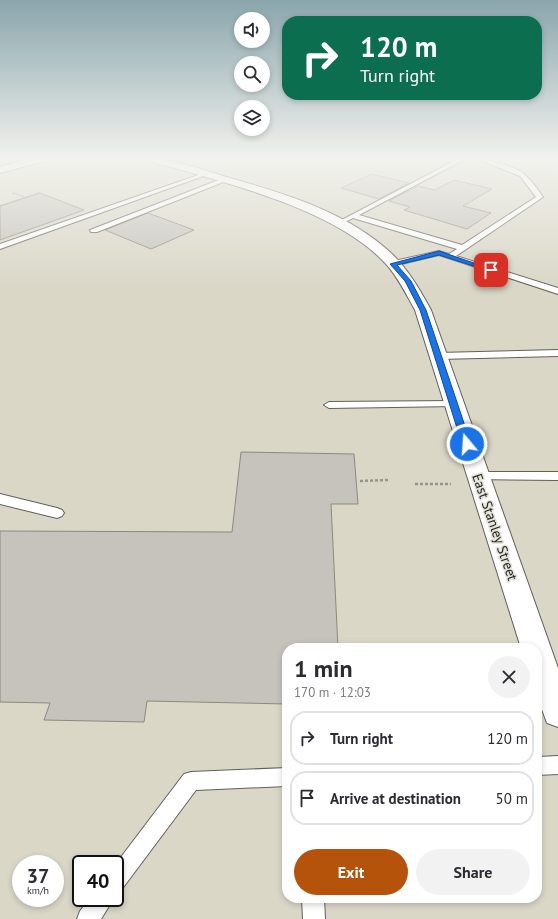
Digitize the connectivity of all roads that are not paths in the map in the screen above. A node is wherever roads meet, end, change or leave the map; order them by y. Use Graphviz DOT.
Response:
graph roads {
  1 [pos="127,202"];
  2 [pos="167,202"];
  3 [pos="291,202"];
  4 [pos="380,202"];
  5 [pos="533,202"];
  6 [pos="353,216"];
  7 [pos="338,223"];
  8 [pos="94,230"];
  9 [pos="0,247"];
  10 [pos="463,248"];
  11 [pos="451,256"];
  12 [pos="389,259"];
  13 [pos="558,291"];
  14 [pos="558,353"];
  15 [pos="438,356"];
  16 [pos="454,404"];
  17 [pos="329,405"];
  18 [pos="478,476"];
  19 [pos="558,476"];
  20 [pos="0,499"];
  21 [pos="58,513"];
  22 [pos="535,643"];
  23 [pos="542,664"];
  24 [pos="558,712"];
  25 [pos="558,765"];
  26 [pos="542,766"];
  27 [pos="282,777"];
  28 [pos="124,870"];
  29 [pos="313,903"];
  30 [pos="97,907"];
  31 [pos="88,919"];
  32 [pos="314,919"];
  1 -- 9 [label="lane"];
  2 -- 8 [label="lane"];
  3 -- 7 [label="street, East Stanley Street"];
  4 -- 6 [label="lane"];
  5 -- 10 [label="lane"];
  6 -- 7 [label="lane"];
  6 -- 10 [label="lane"];
  7 -- 12 [label="street, East Stanley Street"];
  10 -- 11 [label="lane"];
  11 -- 12 [label="lane"];
  11 -- 13 [label="lane"];
  12 -- 15 [label="street, East Stanley Street"];
  14 -- 15 [label="lane"];
  15 -- 16 [label="street, East Stanley Street"];
  16 -- 17 [label="lane"];
  16 -- 18 [label="street, East Stanley Street"];
  18 -- 19 [label="lane"];
  18 -- 22 [label="street, East Stanley Street"];
  20 -- 21 [label="lane"];
  23 -- 24 [label="street, East Stanley Street"];
  25 -- 26 [label="lane"];
  27 -- 28 [label="lane"];
  29 -- 32 [label="lane"];
  30 -- 31 [label="lane"];
}
